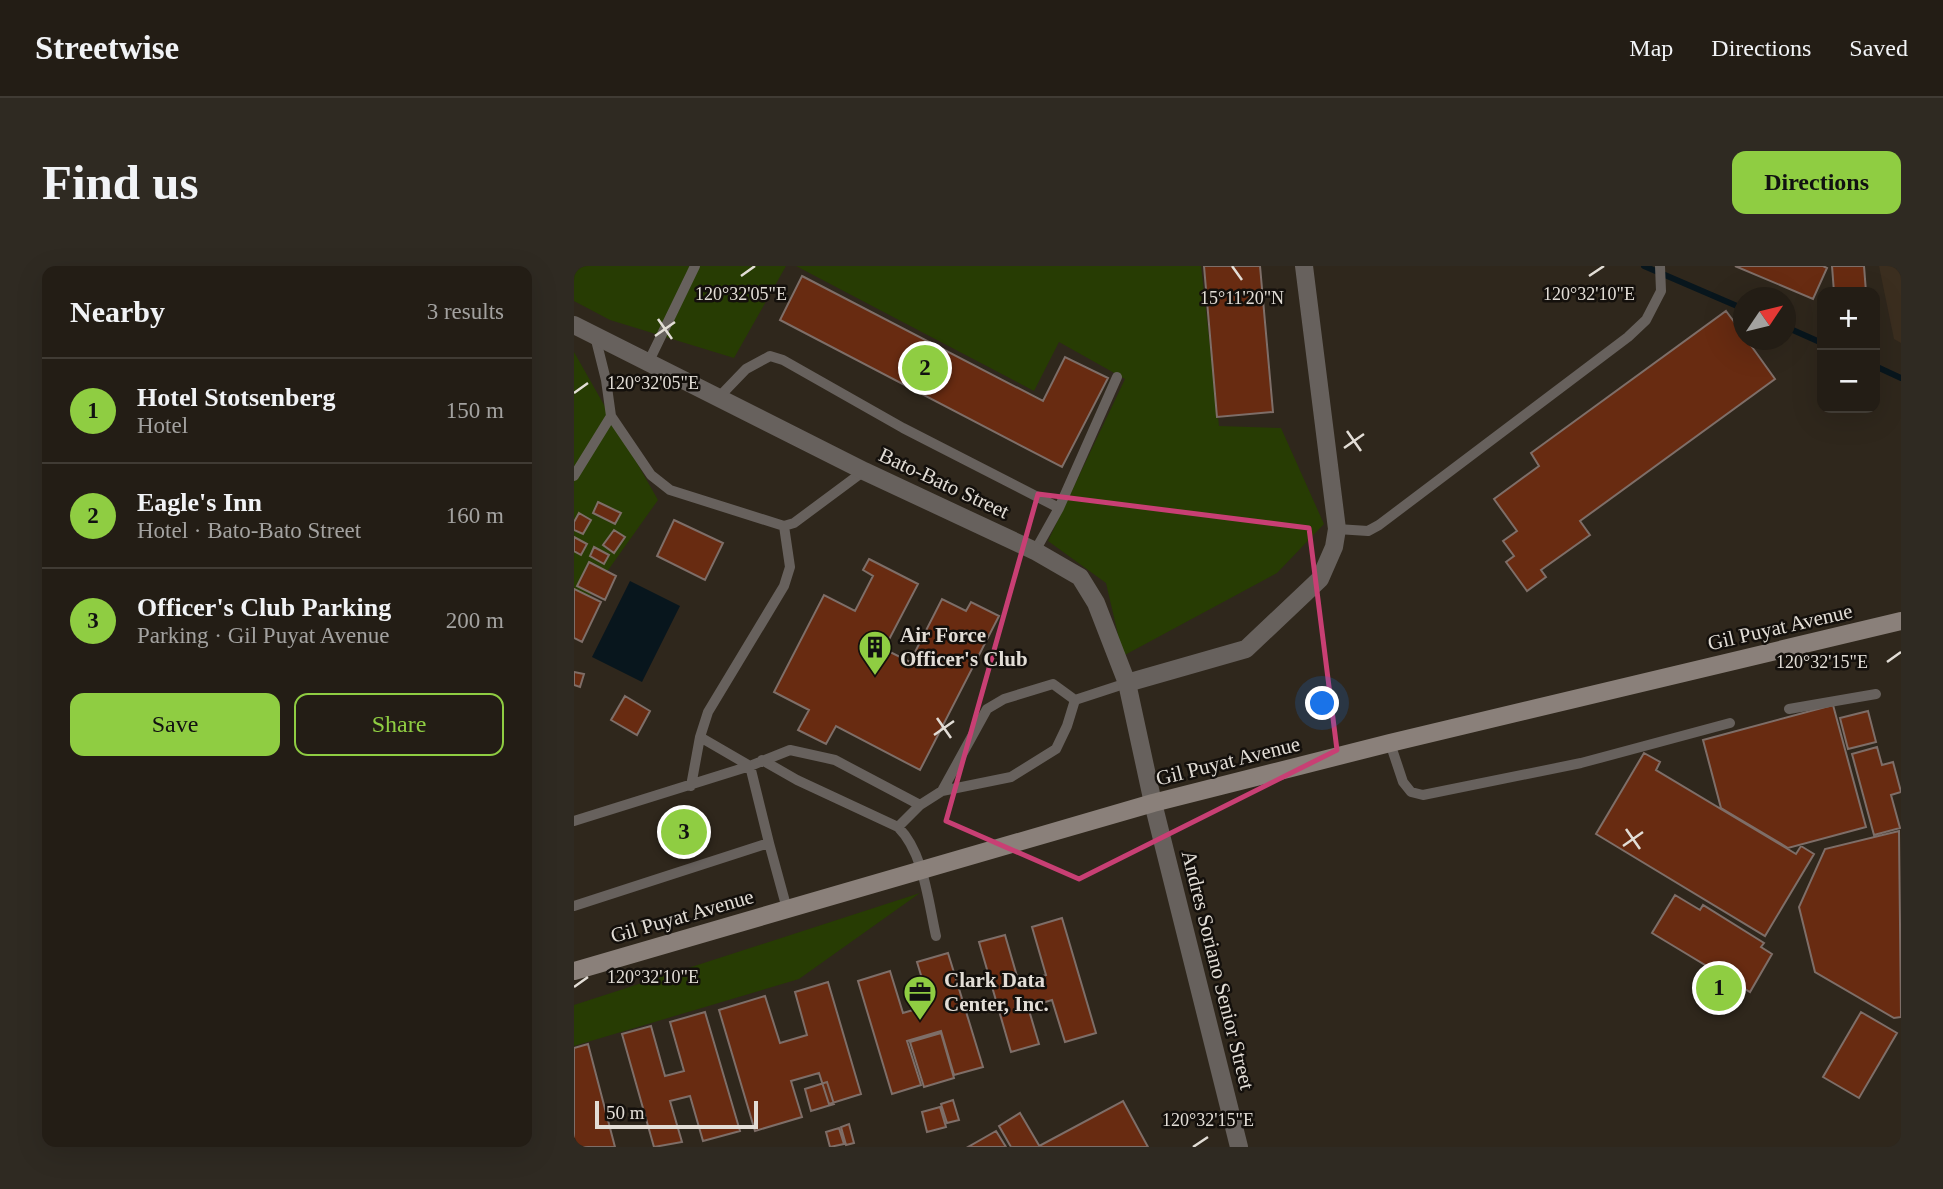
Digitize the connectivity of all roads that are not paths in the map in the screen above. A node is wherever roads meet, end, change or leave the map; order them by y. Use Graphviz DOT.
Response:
graph roads {
  1 [pos="695,266"];
  2 [pos="1304,266"];
  3 [pos="1660,266"];
  4 [pos="574,325"];
  5 [pos="595,335"];
  6 [pos="649,361"];
  7 [pos="1117,377"];
  8 [pos="720,397"];
  9 [pos="611,416"];
  10 [pos="864,471"];
  11 [pos="574,476"];
  12 [pos="1059,508"];
  13 [pos="784,526"];
  14 [pos="1337,529"];
  15 [pos="1035,551"];
  16 [pos="1901,621"];
  17 [pos="1127,682"];
  18 [pos="1876,695"];
  19 [pos="1075,700"];
  20 [pos="1789,709"];
  21 [pos="1730,723"];
  22 [pos="700,737"];
  23 [pos="1390,743"];
  24 [pos="762,760"];
  25 [pos="750,766"];
  26 [pos="691,786"];
  27 [pos="942,791"];
  28 [pos="1153,803"];
  29 [pos="920,805"];
  30 [pos="574,821"];
  31 [pos="898,827"];
  32 [pos="769,843"];
  33 [pos="920,870"];
  34 [pos="574,906"];
  35 [pos="787,909"];
  36 [pos="936,936"];
  37 [pos="574,971"];
  38 [pos="1239,1147"];
  1 -- 6 [label="lane"];
  2 -- 14 [label="street"];
  3 -- 14 [label="lane"];
  4 -- 5 [label="street, Bato-Bato Street"];
  5 -- 6 [label="street, Bato-Bato Street"];
  5 -- 9 [label="lane"];
  6 -- 8 [label="street, Bato-Bato Street"];
  7 -- 12 [label="lane"];
  8 -- 10 [label="street, Bato-Bato Street"];
  8 -- 12 [label="lane"];
  9 -- 11 [label="lane"];
  9 -- 13 [label="lane"];
  10 -- 13 [label="lane"];
  10 -- 15 [label="street, Bato-Bato Street"];
  12 -- 15 [label="lane"];
  13 -- 22 [label="lane"];
  14 -- 17 [label="street"];
  15 -- 17 [label="street, Bato-Bato Street"];
  16 -- 23 [label="main road, Gil Puyat Avenue"];
  17 -- 19 [label="lane"];
  17 -- 28 [label="street, Bato-Bato Street"];
  18 -- 20 [label="lane"];
  19 -- 27 [label="lane"];
  19 -- 27 [label="lane"];
  21 -- 23 [label="lane"];
  22 -- 25 [label="lane"];
  22 -- 26 [label="lane"];
  23 -- 28 [label="main road, Gil Puyat Avenue"];
  24 -- 25 [label="lane"];
  24 -- 29 [label="lane"];
  24 -- 31 [label="lane"];
  25 -- 26 [label="lane"];
  25 -- 32 [label="lane"];
  26 -- 30 [label="lane"];
  27 -- 29 [label="lane"];
  28 -- 33 [label="main road, Gil Puyat Avenue"];
  28 -- 38 [label="street, Andres Soriano Senior Street"];
  29 -- 31 [label="lane"];
  31 -- 33 [label="lane"];
  32 -- 34 [label="lane"];
  32 -- 35 [label="lane"];
  33 -- 35 [label="main road, Gil Puyat Avenue"];
  33 -- 36 [label="lane"];
  35 -- 37 [label="main road, Gil Puyat Avenue"];
}
